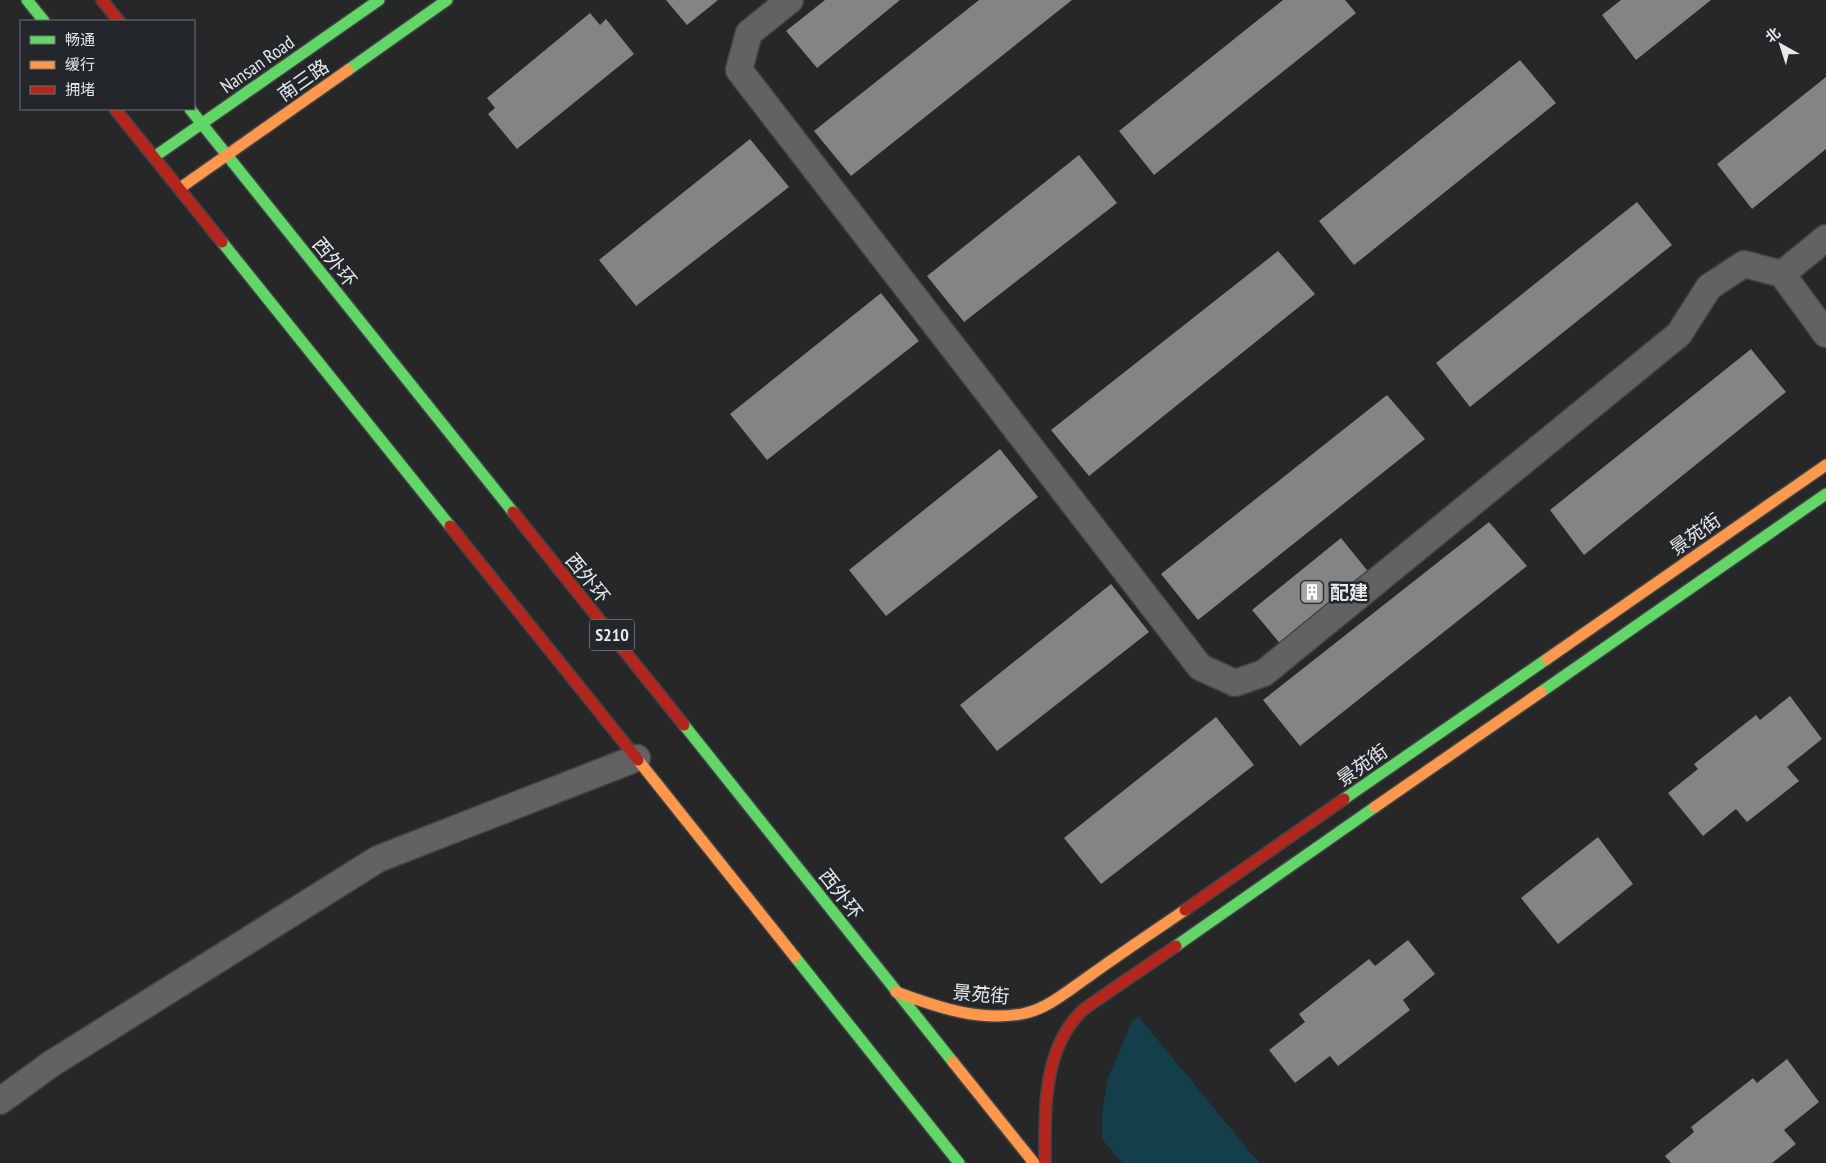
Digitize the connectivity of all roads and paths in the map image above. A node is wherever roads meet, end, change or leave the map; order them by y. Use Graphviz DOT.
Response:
graph roads {
  1 [pos="27,0"];
  2 [pos="102,0"];
  3 [pos="379,0"];
  4 [pos="447,0"];
  5 [pos="790,0"];
  6 [pos="43,20"];
  7 [pos="118,20"];
  8 [pos="116,110"];
  9 [pos="191,110"];
  10 [pos="202,124"];
  11 [pos="227,155"];
  12 [pos="154,157"];
  13 [pos="180,188"];
  14 [pos="1826,238"];
  15 [pos="1782,274"];
  16 [pos="1826,334"];
  17 [pos="1826,464"];
  18 [pos="1826,494"];
  19 [pos="637,758"];
  20 [pos="896,992"];
  21 [pos="0,1101"];
  22 [pos="958,1163"];
  23 [pos="1034,1163"];
  24 [pos="1045,1163"];
  1 -- 6 [label="main road"];
  2 -- 7 [label="main road"];
  3 -- 10 [label="main road, Nansan Road"];
  4 -- 11 [label="main road, 南三路"];
  5 -- 15 [label="street"];
  8 -- 12 [label="main road"];
  9 -- 10 [label="main road, 西外环 / S210"];
  10 -- 11 [label="main road, 西外环 / S210"];
  10 -- 12 [label="main road, Nansan Road"];
  11 -- 13 [label="main road, 南三路"];
  11 -- 20 [label="main road, 西外环 / S210"];
  12 -- 13 [label="main road"];
  13 -- 19 [label="main road"];
  14 -- 15 [label="street"];
  15 -- 16 [label="street"];
  17 -- 20 [label="main road, 景苑街"];
  18 -- 24 [label="main road"];
  19 -- 21 [label="street"];
  19 -- 22 [label="main road"];
  20 -- 23 [label="main road, 西外环 / S210"];
}
